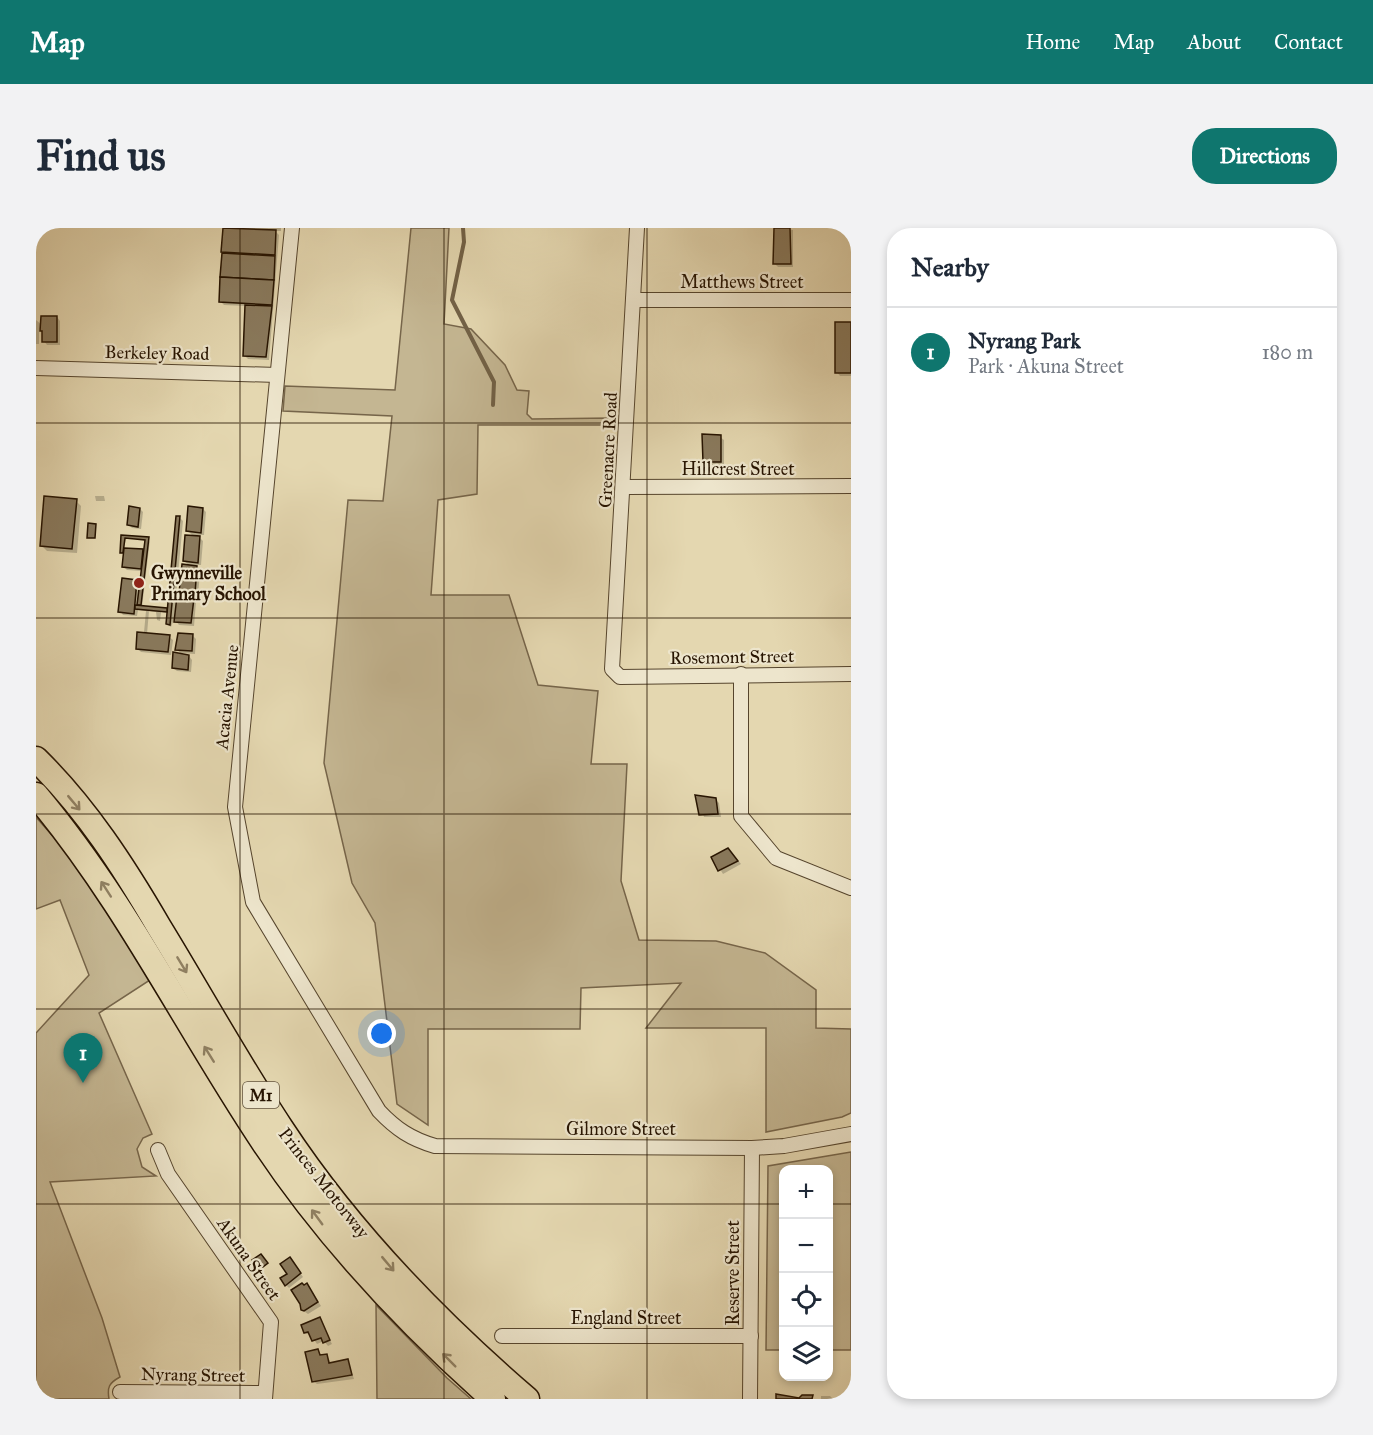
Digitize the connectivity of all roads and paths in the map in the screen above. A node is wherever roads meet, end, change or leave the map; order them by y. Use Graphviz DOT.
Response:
graph roads {
  1 [pos="292,228"];
  2 [pos="637,228"];
  3 [pos="633,300"];
  4 [pos="851,300"];
  5 [pos="36,368"];
  6 [pos="277,375"];
  7 [pos="851,486"];
  8 [pos="624,487"];
  9 [pos="615,674"];
  10 [pos="741,674"];
  11 [pos="851,674"];
  12 [pos="36,759"];
  13 [pos="36,795"];
  14 [pos="851,888"];
  15 [pos="395,1128"];
  16 [pos="851,1134"];
  17 [pos="752,1148"];
  18 [pos="158,1150"];
  19 [pos="502,1336"];
  20 [pos="751,1336"];
  21 [pos="120,1392"];
  22 [pos="265,1396"];
  23 [pos="493,1399"];
  24 [pos="527,1399"];
  25 [pos="750,1399"];
  1 -- 6 [label="street, Acacia Avenue"];
  2 -- 3 [label="street, Greenacre Road"];
  3 -- 4 [label="street, Matthews Street"];
  3 -- 8 [label="street, Greenacre Road"];
  5 -- 6 [label="street, Berkeley Road"];
  6 -- 15 [label="street, Acacia Avenue"];
  7 -- 8 [label="street, Hillcrest Street"];
  8 -- 9 [label="street, Greenacre Road"];
  9 -- 10 [label="street, Rosemont Street"];
  10 -- 11 [label="street, Rosemont Street"];
  10 -- 14 [label="street"];
  12 -- 24 [label="highway, Princes Motorway / M1, one-way"];
  23 -- 13 [label="highway, Princes Motorway / M1, one-way"];
  15 -- 17 [label="street, Gilmore Street"];
  16 -- 17 [label="street, Gilmore Street"];
  17 -- 20 [label="street, Reserve Street"];
  18 -- 22 [label="street, Akuna Street"];
  19 -- 20 [label="street, England Street"];
  20 -- 25 [label="street, Reserve Street"];
  21 -- 22 [label="street, Nyrang Street"];
}
